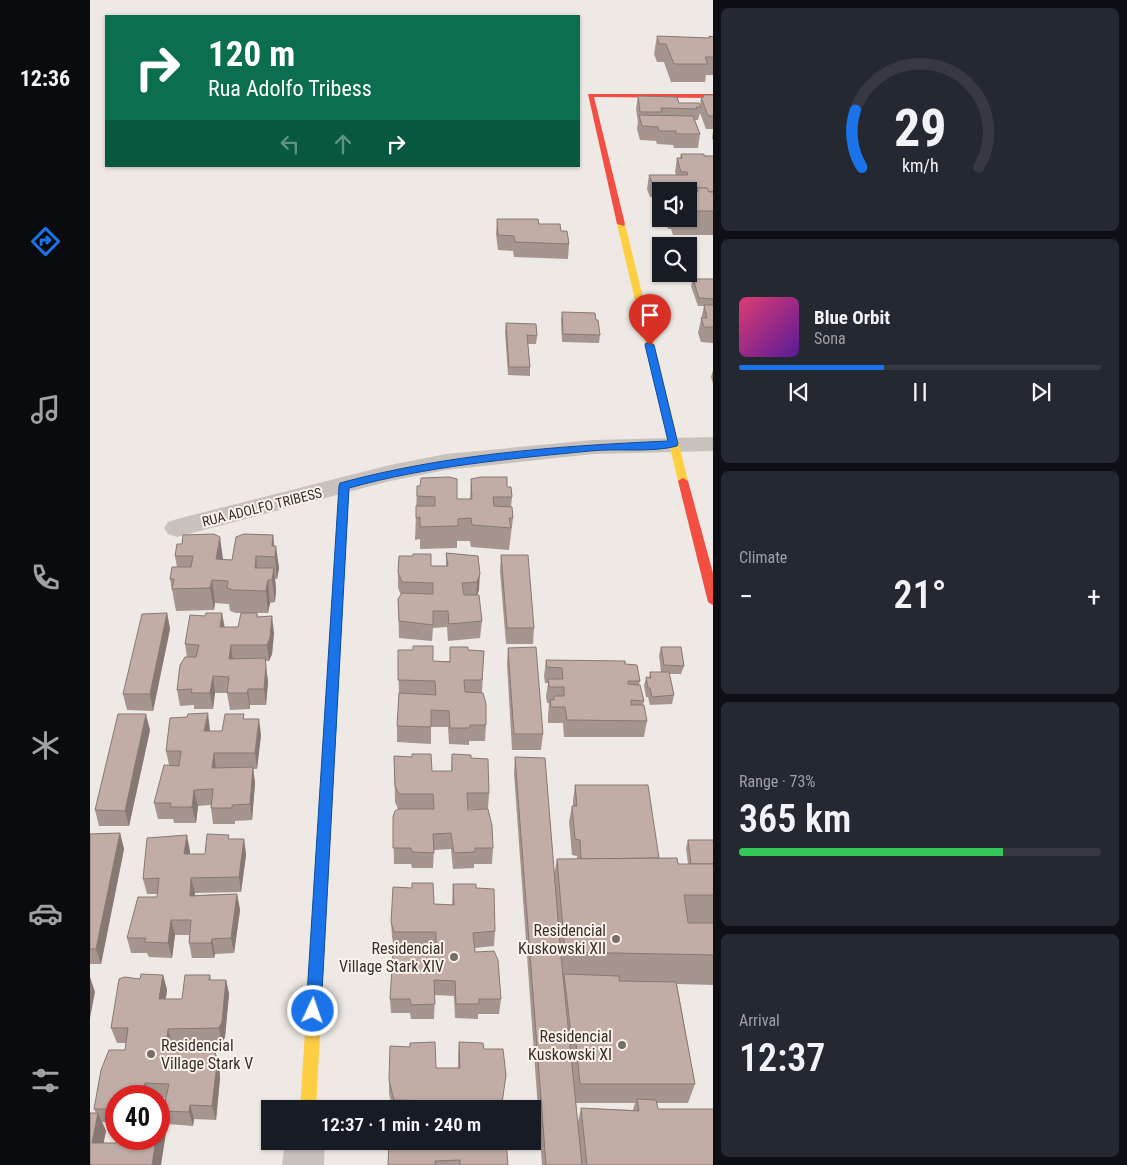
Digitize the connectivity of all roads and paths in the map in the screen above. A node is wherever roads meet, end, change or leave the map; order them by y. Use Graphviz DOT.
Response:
graph roads {
  1 [pos="713,96"];
  2 [pos="673,444"];
  3 [pos="713,444"];
  4 [pos="344,486"];
  5 [pos="177,528"];
  6 [pos="713,602"];
  7 [pos="309,1100"];
  8 [pos="305,1150"];
  9 [pos="303,1165"];
  1 -- 2 [label="street"];
  2 -- 3 [label="street, RUA ADOLFO TRIBESS"];
  2 -- 4 [label="street, RUA ADOLFO TRIBESS"];
  2 -- 6 [label="street"];
  4 -- 5 [label="street, RUA ADOLFO TRIBESS"];
  4 -- 7 [label="street"];
  8 -- 9 [label="street"];
}
